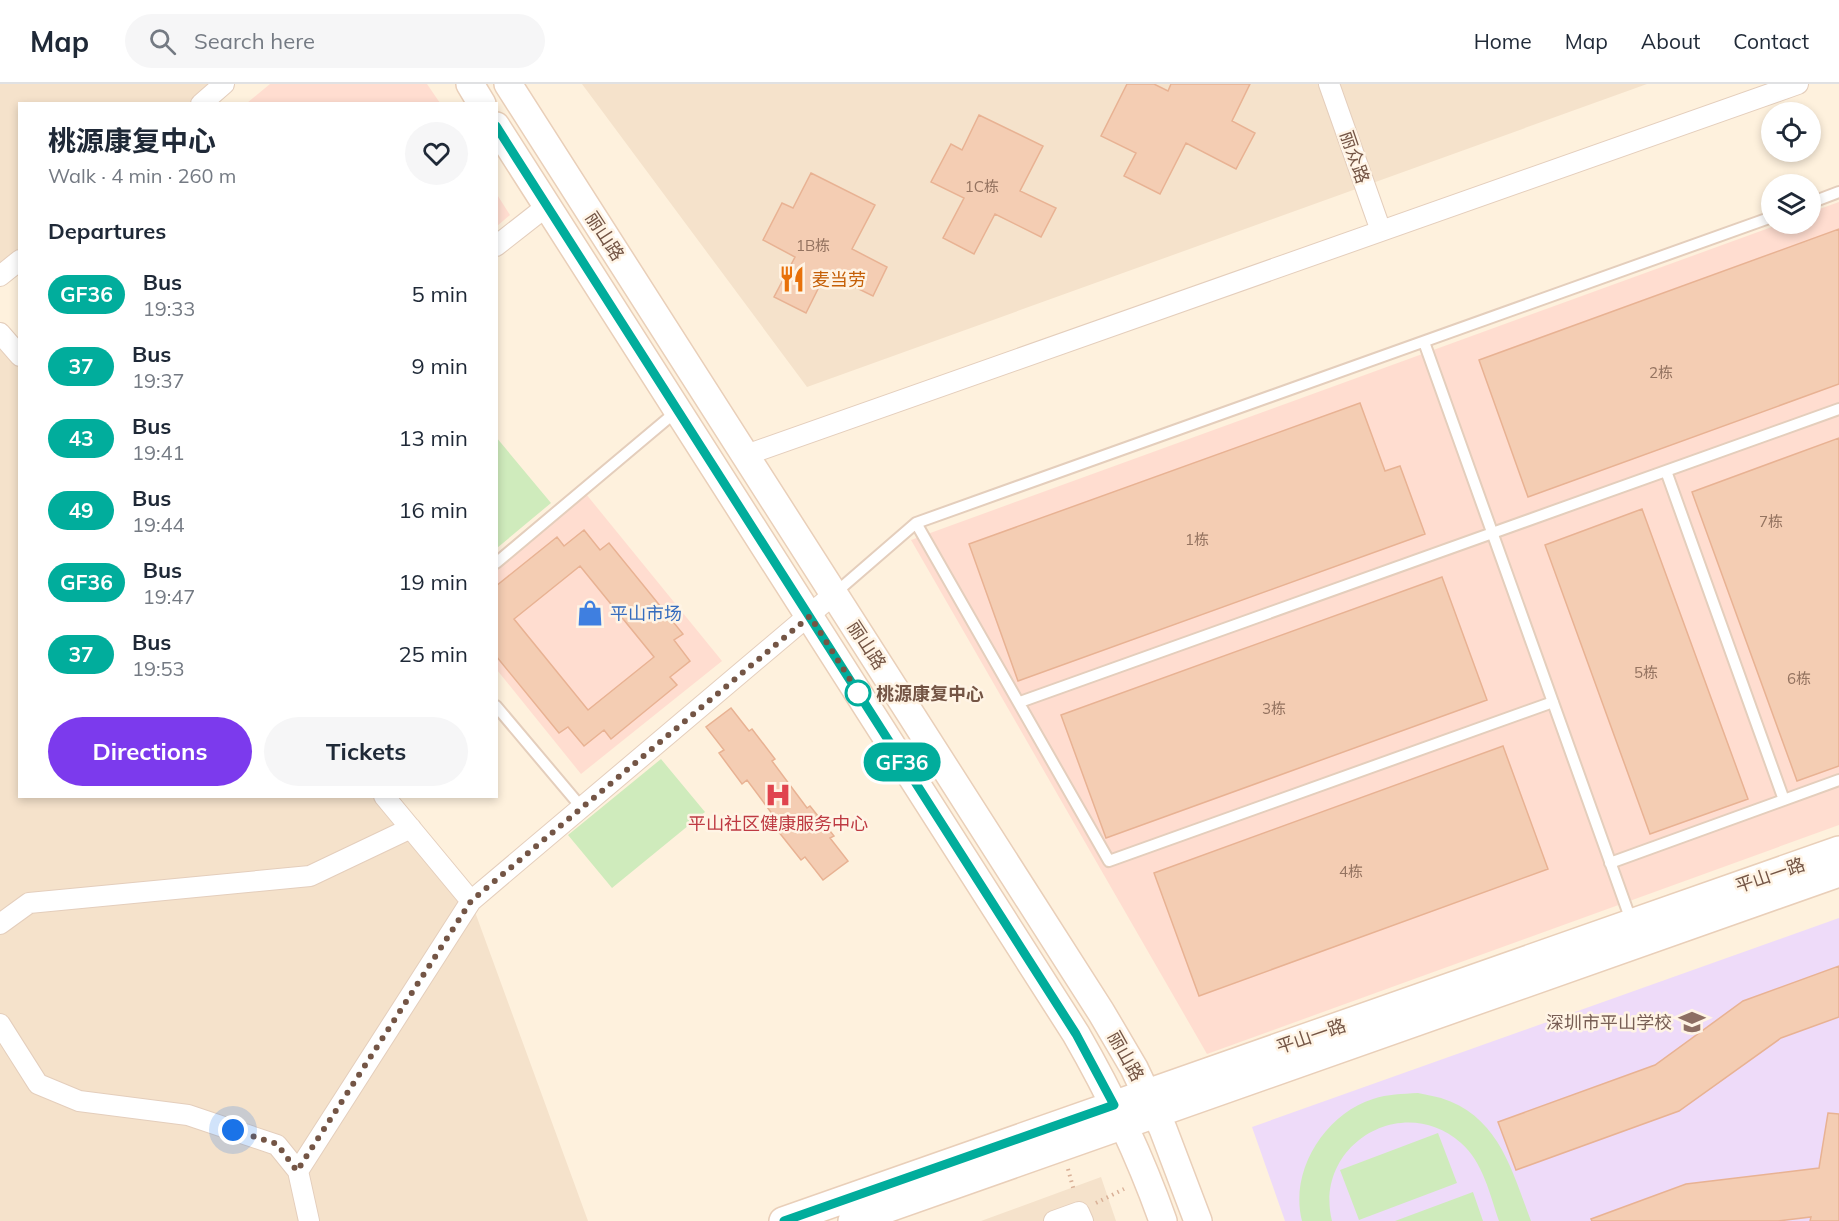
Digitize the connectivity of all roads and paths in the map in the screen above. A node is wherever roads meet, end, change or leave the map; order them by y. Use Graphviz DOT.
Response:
graph roads {
  1 [pos="224,84"];
  2 [pos="470,84"];
  3 [pos="508,84"];
  4 [pos="1329,84"];
  5 [pos="1798,84"];
  6 [pos="203,102"];
  7 [pos="481,102"];
  8 [pos="498,129"];
  9 [pos="1839,192"];
  10 [pos="1821,199"];
  11 [pos="548,206"];
  12 [pos="1761,221"];
  13 [pos="1381,231"];
  14 [pos="498,244"];
  15 [pos="18,262"];
  16 [pos="0,276"];
  17 [pos="0,333"];
  18 [pos="1424,342"];
  19 [pos="18,354"];
  20 [pos="1839,409"];
  21 [pos="678,410"];
  22 [pos="746,455"];
  23 [pos="1666,471"];
  24 [pos="916,523"];
  25 [pos="1492,533"];
  26 [pos="498,561"];
  27 [pos="834,594"];
  28 [pos="810,616"];
  29 [pos="1020,702"];
  30 [pos="1552,702"];
  31 [pos="498,708"];
  32 [pos="1839,780"];
  33 [pos="386,798"];
  34 [pos="1785,800"];
  35 [pos="582,808"];
  36 [pos="411,828"];
  37 [pos="1839,850"];
  38 [pos="1610,862"];
  39 [pos="1839,873"];
  40 [pos="471,901"];
  41 [pos="0,924"];
  42 [pos="1635,933"];
  43 [pos="0,1024"];
  44 [pos="1151,1104"];
  45 [pos="1119,1115"];
  46 [pos="1062,1147"];
  47 [pos="297,1171"];
  48 [pos="1146,1178"];
  49 [pos="1081,1216"];
  50 [pos="309,1221"];
  51 [pos="783,1221"];
  52 [pos="852,1221"];
  53 [pos="1054,1221"];
  54 [pos="1163,1221"];
  55 [pos="1198,1221"];
  1 -- 6 [label="street"];
  2 -- 7 [label="street"];
  3 -- 22 [label="street, 丽山路"];
  4 -- 13 [label="street, 丽众路"];
  5 -- 13 [label="street"];
  8 -- 11 [label="street, 丽山路"];
  9 -- 10 [label="lane"];
  11 -- 14 [label="street"];
  11 -- 21 [label="street, 丽山路"];
  12 -- 18 [label="lane"];
  13 -- 22 [label="street"];
  15 -- 16 [label="street"];
  17 -- 19 [label="street"];
  18 -- 24 [label="lane"];
  18 -- 25 [label="lane"];
  20 -- 23 [label="lane"];
  21 -- 26 [label="lane"];
  21 -- 28 [label="street, 丽山路"];
  22 -- 27 [label="street, 丽山路"];
  23 -- 25 [label="lane"];
  23 -- 34 [label="lane"];
  24 -- 27 [label="lane"];
  24 -- 29 [label="lane"];
  25 -- 29 [label="lane"];
  25 -- 30 [label="lane"];
  27 -- 28 [label="street"];
  27 -- 44 [label="street, 丽山路"];
  28 -- 35 [label="street"];
  28 -- 45 [label="street, 丽山路"];
  29 -- 30 [label="lane"];
  30 -- 38 [label="lane"];
  31 -- 35 [label="lane"];
  32 -- 34 [label="lane"];
  33 -- 36 [label="street"];
  34 -- 38 [label="lane"];
  35 -- 40 [label="street"];
  36 -- 40 [label="street"];
  36 -- 41 [label="street"];
  37 -- 42 [label="street, 平山一路"];
  38 -- 42 [label="lane"];
  39 -- 42 [label="street, 平山一路"];
  40 -- 47 [label="street"];
  42 -- 44 [label="street, 平山一路"];
  43 -- 47 [label="street"];
  44 -- 45 [label="street, 平山一路"];
  44 -- 55 [label="street, 丽山路"];
  45 -- 46 [label="street, 平山一路"];
  45 -- 48 [label="street, 丽山路"];
  45 -- 51 [label="street, 平山一路"];
  46 -- 49 [label="path"];
  46 -- 52 [label="street, 平山一路"];
  47 -- 50 [label="street"];
  48 -- 49 [label="path"];
  48 -- 54 [label="street, 丽山路"];
  49 -- 53 [label="street"];
}
